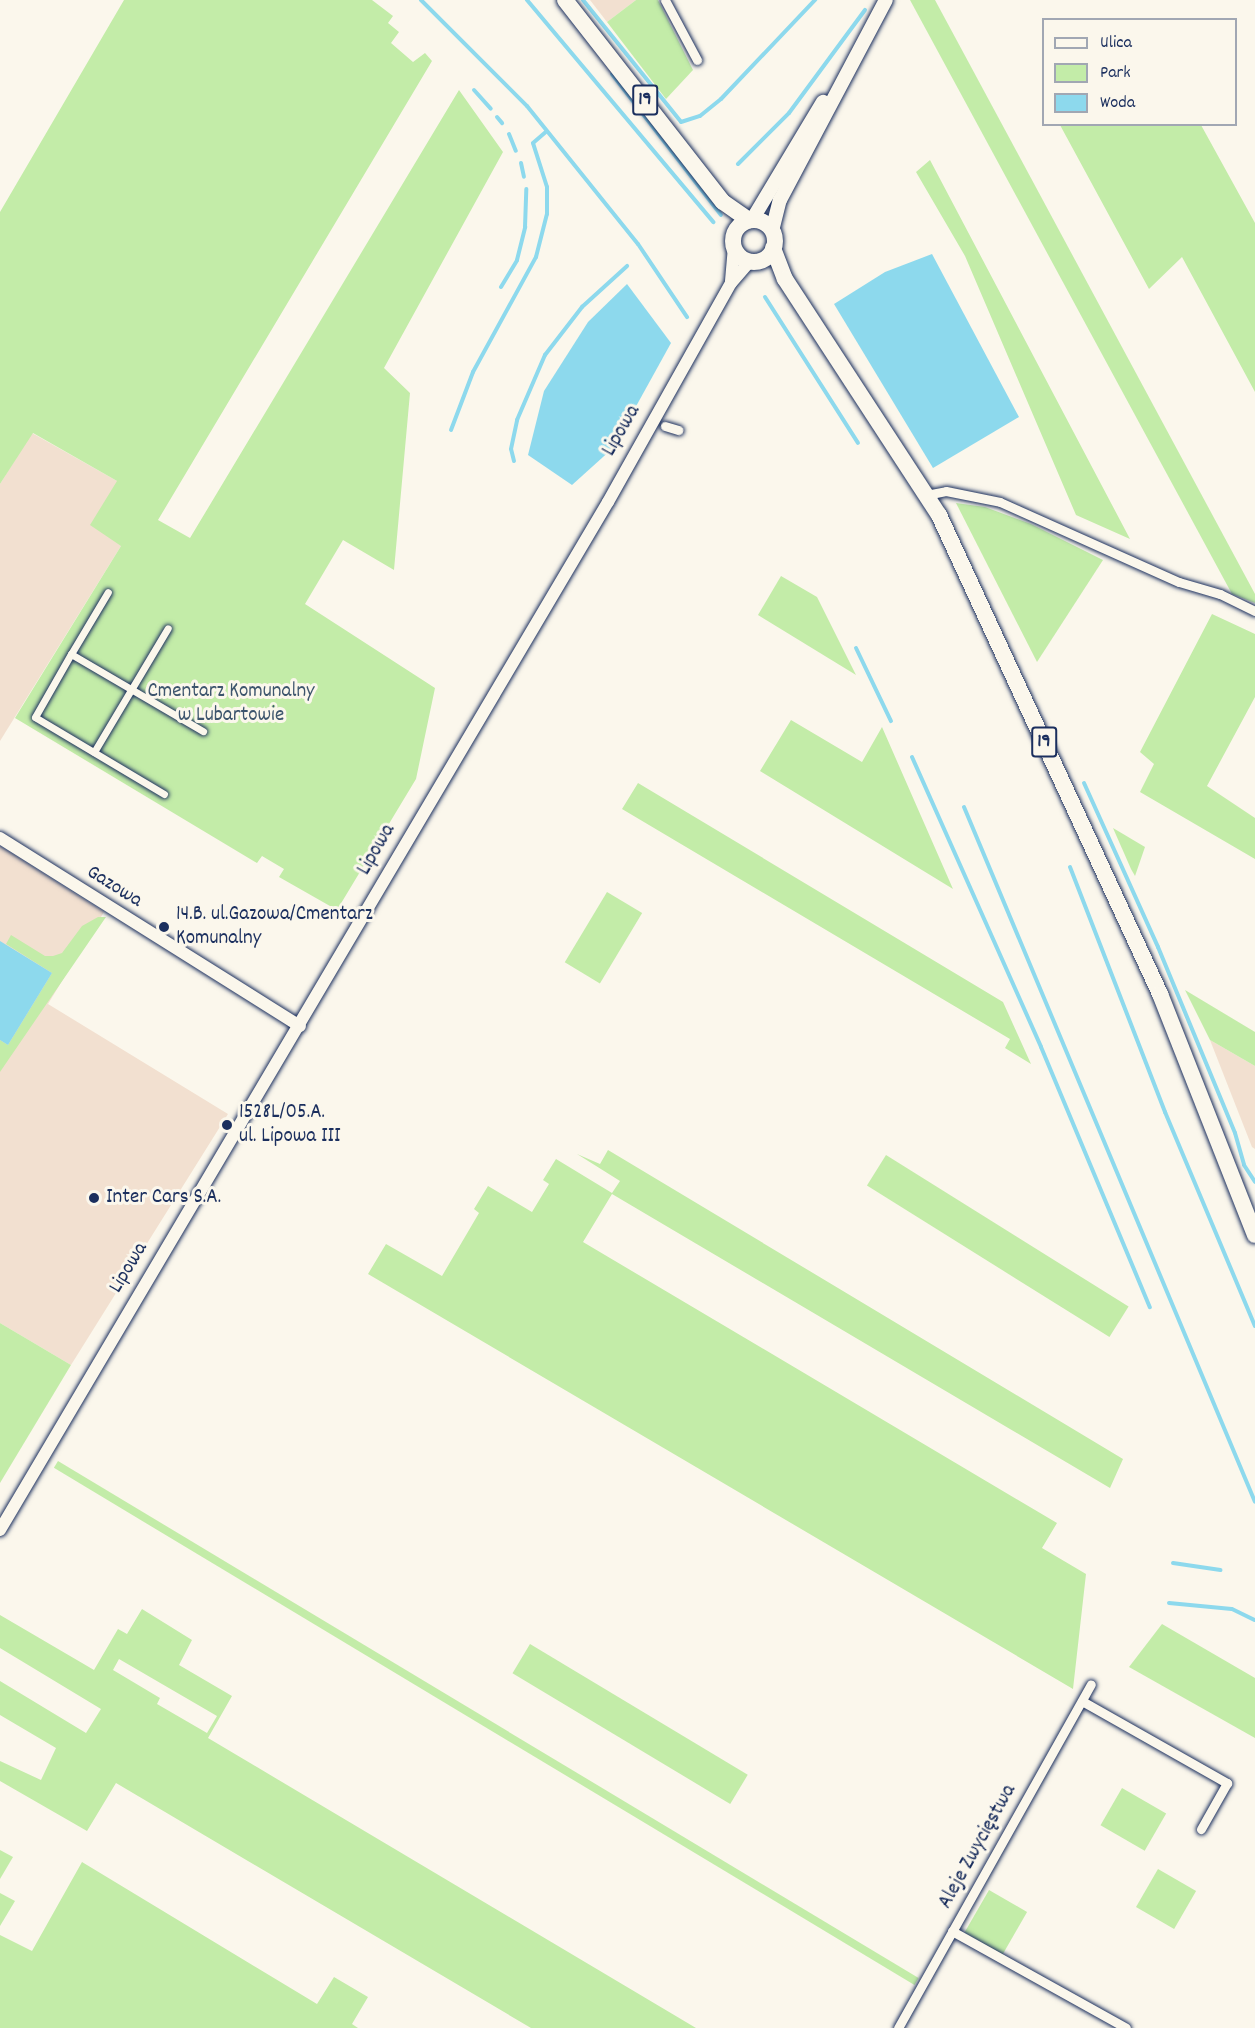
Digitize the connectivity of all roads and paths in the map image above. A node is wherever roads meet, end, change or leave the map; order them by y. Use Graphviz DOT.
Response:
graph roads {
  1 [pos="566,0"];
  2 [pos="665,0"];
  3 [pos="886,0"];
  4 [pos="863,42"];
  5 [pos="697,60"];
  6 [pos="723,202"];
  7 [pos="751,220"];
  8 [pos="735,230"];
  9 [pos="734,248"];
  10 [pos="764,250"];
  11 [pos="731,283"];
  12 [pos="665,426"];
  13 [pos="678,430"];
  14 [pos="926,495"];
  15 [pos="108,592"];
  16 [pos="1255,611"];
  17 [pos="168,628"];
  18 [pos="71,654"];
  19 [pos="132,690"];
  20 [pos="203,731"];
  21 [pos="94,752"];
  22 [pos="164,794"];
  23 [pos="0,838"];
  24 [pos="300,1026"];
  25 [pos="1255,1235"];
  26 [pos="0,1530"];
  27 [pos="1091,1684"];
  28 [pos="1082,1701"];
  29 [pos="1201,1829"];
  30 [pos="952,1930"];
  31 [pos="898,2028"];
  32 [pos="1126,2028"];
  1 -- 6 [label="highway, 19"];
  2 -- 5 [label="street"];
  3 -- 4 [label="main road"];
  4 -- 7 [label="main road"];
  4 -- 10 [label="main road, Lipowa"];
  6 -- 7 [label="highway, 19"];
  6 -- 8 [label="highway, 19"];
  7 -- 8 [label="highway"];
  7 -- 10 [label="highway, 19"];
  8 -- 9 [label="highway, Lipowa / 19"];
  9 -- 10 [label="highway, 19"];
  9 -- 11 [label="street, Lipowa"];
  10 -- 11 [label="street, Lipowa"];
  10 -- 14 [label="highway, 19"];
  11 -- 24 [label="street, Lipowa"];
  12 -- 13 [label="street"];
  14 -- 16 [label="street"];
  14 -- 25 [label="highway, 19"];
  15 -- 18 [label="street"];
  17 -- 19 [label="street"];
  18 -- 19 [label="street"];
  18 -- 21 [label="street"];
  19 -- 20 [label="street"];
  19 -- 21 [label="street"];
  21 -- 22 [label="street"];
  23 -- 24 [label="street, Gazowa"];
  24 -- 26 [label="street, Lipowa"];
  27 -- 28 [label="street, Aleje Zwycięstwa"];
  28 -- 29 [label="street"];
  28 -- 30 [label="street, Aleje Zwycięstwa"];
  30 -- 31 [label="street, Aleje Zwycięstwa"];
  30 -- 32 [label="street"];
}
